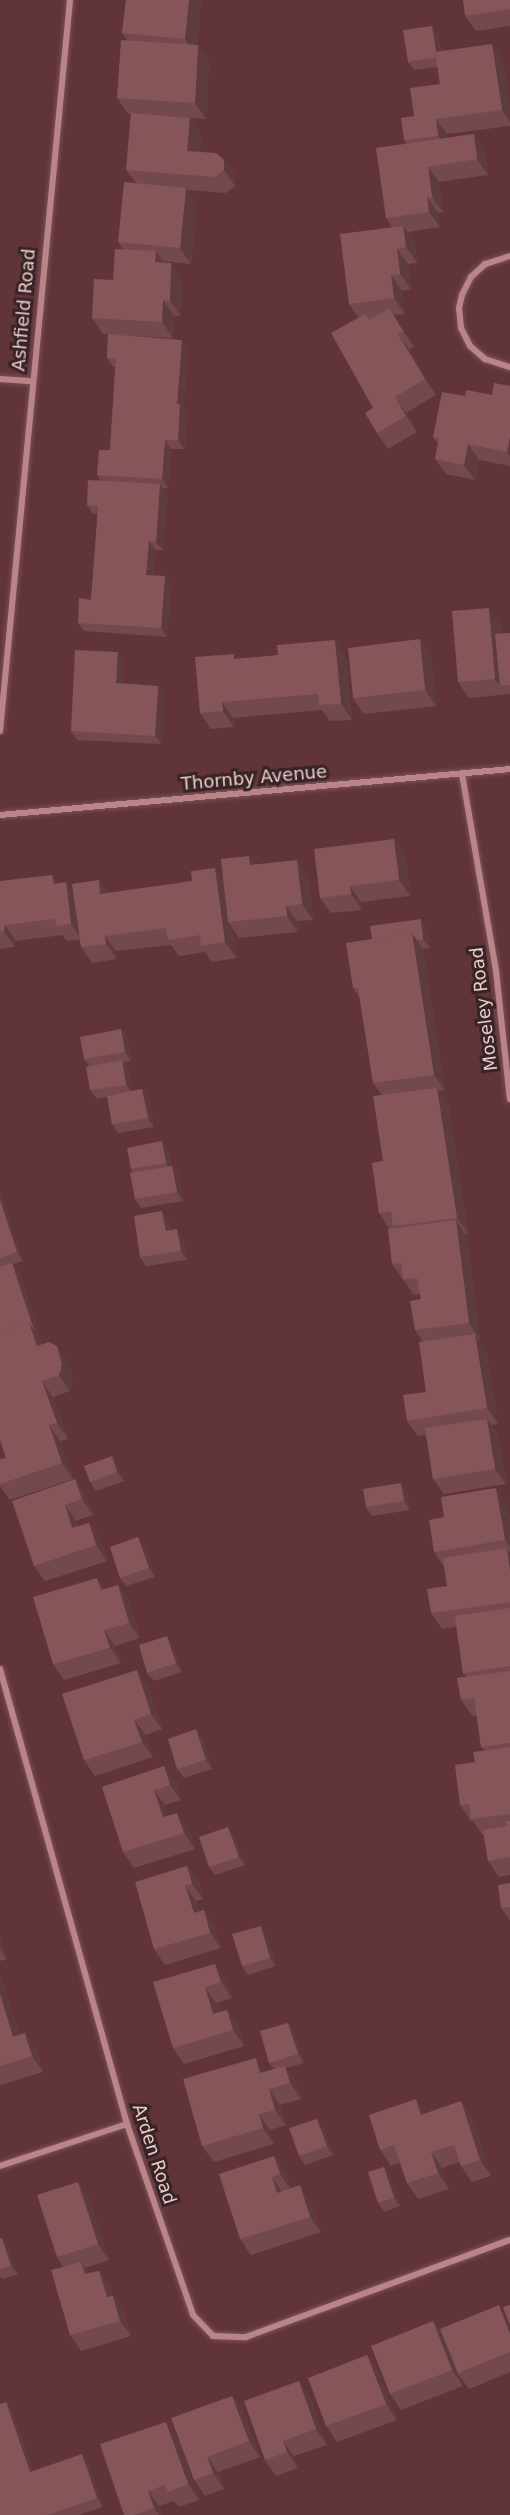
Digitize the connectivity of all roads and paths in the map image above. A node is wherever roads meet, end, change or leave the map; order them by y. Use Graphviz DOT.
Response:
graph roads {
  1 [pos="70,0"];
  2 [pos="510,256"];
  3 [pos="510,367"];
  4 [pos="0,379"];
  5 [pos="32,381"];
  6 [pos="0,730"];
  7 [pos="510,769"];
  8 [pos="462,774"];
  9 [pos="0,815"];
  10 [pos="510,1099"];
  11 [pos="0,1669"];
  12 [pos="127,2124"];
  13 [pos="0,2166"];
  14 [pos="510,2240"];
  1 -- 5 [label="street, Ashfield Road"];
  2 -- 3 [label="street"];
  4 -- 5 [label="street"];
  5 -- 6 [label="street, Ashfield Road"];
  7 -- 8 [label="street, Thornby Avenue"];
  8 -- 9 [label="street, Thornby Avenue"];
  8 -- 10 [label="street, Moseley Road"];
  11 -- 12 [label="street, Arden Road"];
  12 -- 13 [label="street"];
  12 -- 14 [label="street, Arden Road"];
}
